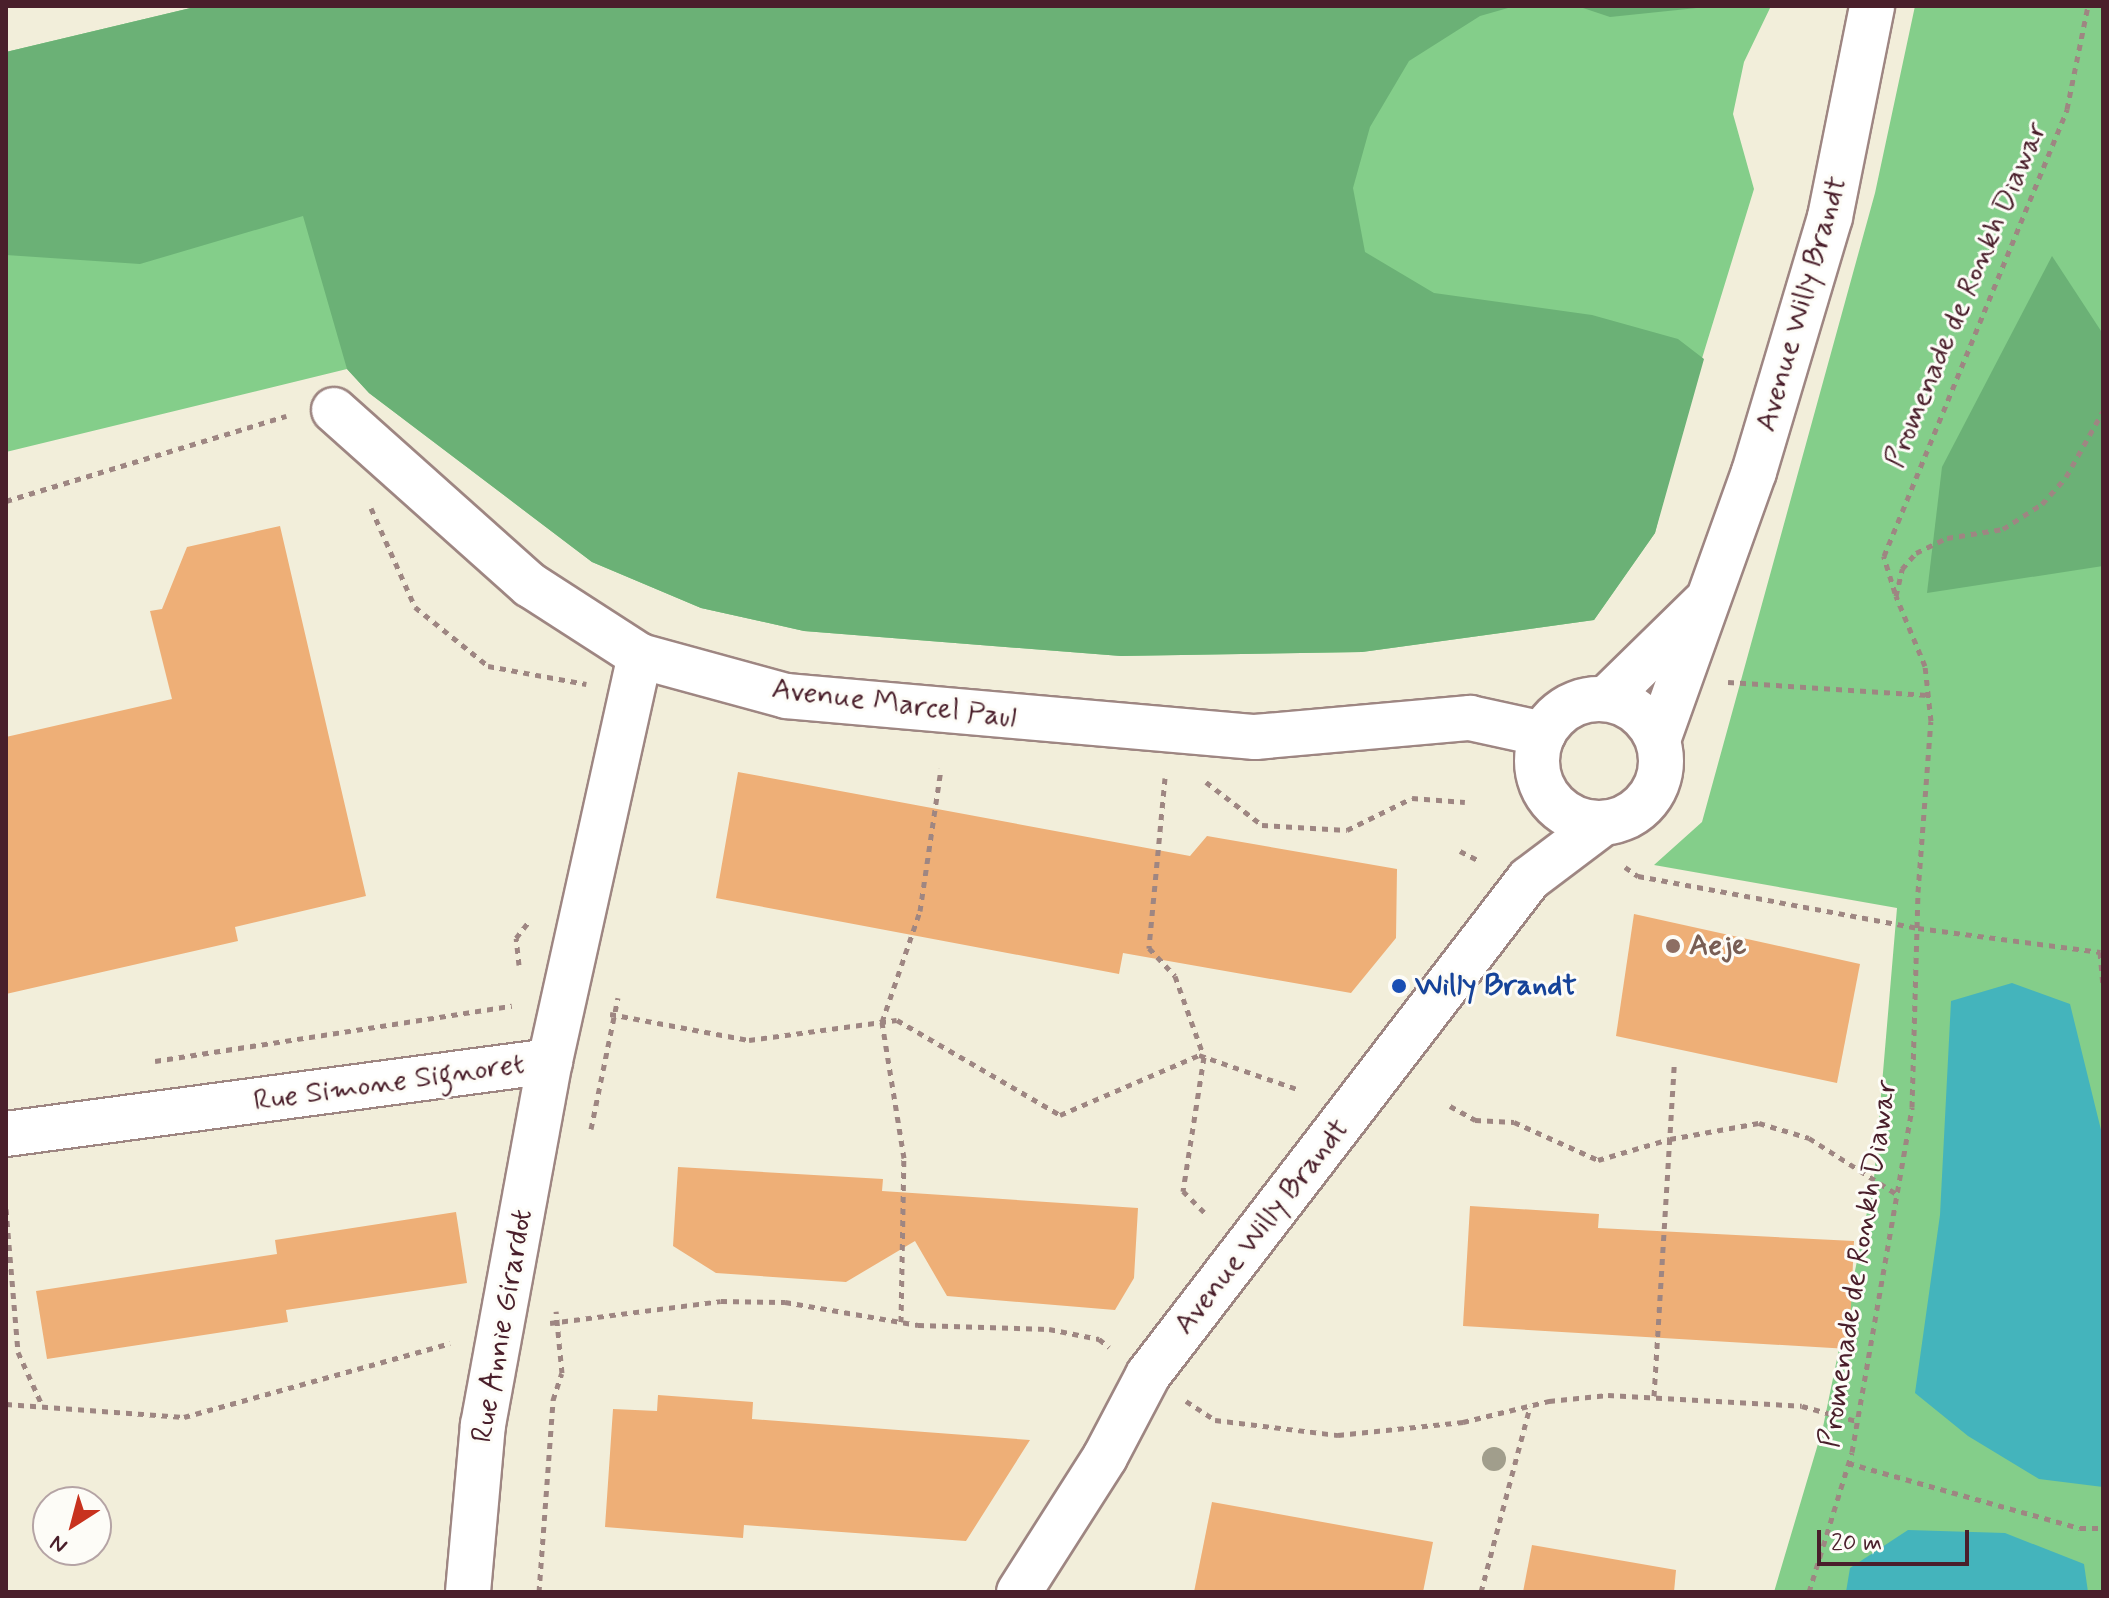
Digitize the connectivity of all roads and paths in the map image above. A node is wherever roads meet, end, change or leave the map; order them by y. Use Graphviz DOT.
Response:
graph roads {
  1 [pos="1872,6"];
  2 [pos="2088,6"];
  3 [pos="334,410"];
  4 [pos="2103,411"];
  5 [pos="6,501"];
  6 [pos="1711,596"];
  7 [pos="1896,596"];
  8 [pos="640,656"];
  9 [pos="1728,682"];
  10 [pos="1928,695"];
  11 [pos="1606,699"];
  12 [pos="1543,734"];
  13 [pos="1658,740"];
  14 [pos="941,769"];
  15 [pos="1165,778"];
  16 [pos="1552,802"];
  17 [pos="1602,824"];
  18 [pos="1623,866"];
  19 [pos="1529,879"];
  20 [pos="1918,928"];
  21 [pos="2101,952"];
  22 [pos="621,984"];
  23 [pos="2103,987"];
  24 [pos="565,1008"];
  25 [pos="614,1014"];
  26 [pos="882,1022"];
  27 [pos="1204,1057"];
  28 [pos="550,1061"];
  29 [pos="147,1063"];
  30 [pos="1674,1065"];
  31 [pos="1300,1090"];
  32 [pos="1450,1106"];
  33 [pos="6,1134"];
  34 [pos="590,1134"];
  35 [pos="1670,1139"];
  36 [pos="1898,1195"];
  37 [pos="6,1209"];
  38 [pos="1208,1216"];
  39 [pos="556,1298"];
  40 [pos="557,1322"];
  41 [pos="901,1322"];
  42 [pos="502,1330"];
  43 [pos="1148,1375"];
  44 [pos="1654,1396"];
  45 [pos="6,1404"];
  46 [pos="1530,1406"];
  47 [pos="44,1408"];
  48 [pos="1857,1421"];
  49 [pos="1848,1463"];
  50 [pos="2103,1528"];
  51 [pos="468,1592"];
  52 [pos="539,1592"];
  53 [pos="1019,1592"];
  54 [pos="1481,1592"];
  55 [pos="1809,1592"];
  1 -- 6 [label="street, Avenue Willy Brandt"];
  2 -- 7 [label="path, Promenade de Ronkh Diawar"];
  3 -- 5 [label="path"];
  3 -- 8 [label="street, Avenue Marcel Paul"];
  4 -- 7 [label="path"];
  6 -- 11 [label="street, Avenue Willy Brandt"];
  6 -- 13 [label="street, Avenue Willy Brandt"];
  7 -- 10 [label="path, Promenade de Ronkh Diawar"];
  8 -- 12 [label="street, Avenue Marcel Paul"];
  8 -- 24 [label="street, Rue Simone Signoret"];
  9 -- 10 [label="path"];
  10 -- 20 [label="path, Promenade de Ronkh Diawar"];
  11 -- 12 [label="street, Avenue Willy Brandt"];
  11 -- 13 [label="street"];
  12 -- 16 [label="street"];
  13 -- 17 [label="street, Avenue Willy Brandt"];
  14 -- 26 [label="path"];
  15 -- 27 [label="path"];
  16 -- 17 [label="street"];
  16 -- 19 [label="street, Avenue Willy Brandt"];
  17 -- 19 [label="street, Avenue Willy Brandt"];
  18 -- 20 [label="path"];
  19 -- 43 [label="street, Avenue Willy Brandt"];
  20 -- 21 [label="path"];
  20 -- 36 [label="path, Promenade de Ronkh Diawar"];
  21 -- 23 [label="path"];
  22 -- 25 [label="path"];
  24 -- 25 [label="path"];
  24 -- 28 [label="street, Rue Simone Signoret"];
  24 -- 29 [label="path"];
  25 -- 26 [label="path"];
  25 -- 34 [label="path"];
  26 -- 27 [label="path"];
  26 -- 41 [label="path"];
  27 -- 31 [label="path"];
  27 -- 38 [label="path"];
  28 -- 33 [label="street, Rue Simone Signoret"];
  28 -- 42 [label="street, Rue Annie Girardot"];
  30 -- 35 [label="path"];
  32 -- 35 [label="path"];
  35 -- 36 [label="path"];
  35 -- 44 [label="path"];
  36 -- 48 [label="path, Promenade de Ronkh Diawar"];
  37 -- 47 [label="path"];
  39 -- 40 [label="path"];
  40 -- 41 [label="path"];
  40 -- 42 [label="path"];
  40 -- 52 [label="path"];
  41 -- 43 [label="path"];
  42 -- 47 [label="path"];
  42 -- 51 [label="street, Rue Annie Girardot"];
  43 -- 46 [label="path"];
  43 -- 53 [label="street, Avenue Willy Brandt"];
  44 -- 46 [label="path"];
  44 -- 48 [label="path"];
  45 -- 47 [label="path"];
  46 -- 54 [label="path"];
  48 -- 49 [label="path, Promenade de Ronkh Diawar"];
  49 -- 50 [label="path, Promenade de Ronkh Diawar"];
  49 -- 55 [label="path, Promenade de Ronkh Diawar"];
}
